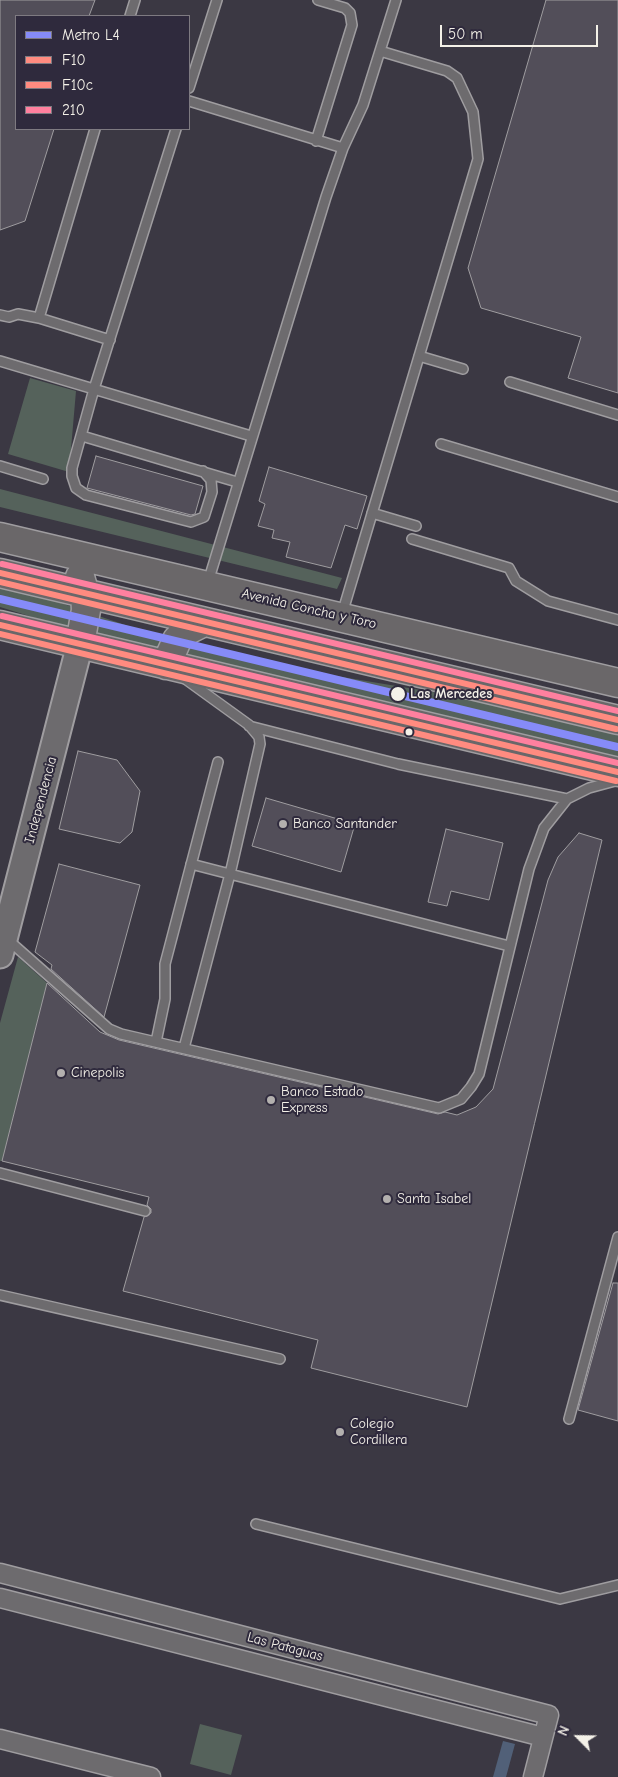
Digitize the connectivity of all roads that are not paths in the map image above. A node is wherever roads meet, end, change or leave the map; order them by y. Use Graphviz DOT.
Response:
graph roads {
  1 [pos="135,0"];
  2 [pos="217,0"];
  3 [pos="318,0"];
  4 [pos="396,0"];
  5 [pos="346,4"];
  6 [pos="130,15"];
  7 [pos="380,51"];
  8 [pos="190,85"];
  9 [pos="190,101"];
  10 [pos="95,130"];
  11 [pos="176,130"];
  12 [pos="316,141"];
  13 [pos="343,148"];
  14 [pos="0,315"];
  15 [pos="39,318"];
  16 [pos="110,340"];
  17 [pos="419,356"];
  18 [pos="0,361"];
  19 [pos="463,369"];
  20 [pos="510,382"];
  21 [pos="94,388"];
  22 [pos="618,415"];
  23 [pos="82,436"];
  24 [pos="252,436"];
  25 [pos="441,444"];
  26 [pos="0,466"];
  27 [pos="203,471"];
  28 [pos="43,479"];
  29 [pos="237,482"];
  30 [pos="618,497"];
  31 [pos="372,513"];
  32 [pos="416,526"];
  33 [pos="0,537"];
  34 [pos="412,540"];
  35 [pos="68,552"];
  36 [pos="0,574"];
  37 [pos="207,585"];
  38 [pos="85,594"];
  39 [pos="341,616"];
  40 [pos="618,620"];
  41 [pos="204,622"];
  42 [pos="0,625"];
  43 [pos="80,644"];
  44 [pos="492,651"];
  45 [pos="166,665"];
  46 [pos="618,683"];
  47 [pos="613,719"];
  48 [pos="249,726"];
  49 [pos="218,762"];
  50 [pos="618,772"];
  51 [pos="618,780"];
  52 [pos="567,799"];
  53 [pos="191,864"];
  54 [pos="230,874"];
  55 [pos="2,946"];
  56 [pos="509,946"];
  57 [pos="156,1042"];
  58 [pos="184,1048"];
  59 [pos="0,1173"];
  60 [pos="145,1211"];
  61 [pos="618,1237"];
  62 [pos="0,1295"];
  63 [pos="280,1359"];
  64 [pos="569,1419"];
  65 [pos="256,1524"];
  66 [pos="0,1573"];
  67 [pos="618,1586"];
  68 [pos="0,1598"];
  69 [pos="543,1737"];
  70 [pos="0,1739"];
  71 [pos="93,1770"];
  72 [pos="151,1777"];
  73 [pos="533,1777"];
  1 -- 6 [label="lane"];
  2 -- 8 [label="lane"];
  3 -- 5 [label="lane"];
  4 -- 7 [label="lane"];
  5 -- 12 [label="lane"];
  7 -- 13 [label="lane"];
  7 -- 17 [label="lane"];
  9 -- 12 [label="lane"];
  10 -- 15 [label="lane"];
  11 -- 16 [label="lane"];
  12 -- 13 [label="lane"];
  13 -- 24 [label="lane"];
  14 -- 15 [label="lane"];
  15 -- 16 [label="lane"];
  16 -- 21 [label="lane"];
  17 -- 19 [label="lane"];
  17 -- 31 [label="lane"];
  18 -- 21 [label="lane"];
  20 -- 22 [label="lane"];
  21 -- 23 [label="lane"];
  21 -- 24 [label="lane"];
  23 -- 27 [label="lane"];
  23 -- 27 [label="lane"];
  24 -- 29 [label="lane"];
  25 -- 30 [label="lane"];
  26 -- 28 [label="lane"];
  27 -- 29 [label="lane"];
  29 -- 37 [label="lane"];
  31 -- 32 [label="lane"];
  31 -- 39 [label="lane"];
  33 -- 35 [label="main road, Avenida Concha y Toro"];
  34 -- 40 [label="lane"];
  35 -- 37 [label="main road, Avenida Concha y Toro"];
  35 -- 38 [label="main road"];
  36 -- 38 [label="main road"];
  37 -- 39 [label="main road, Avenida Concha y Toro"];
  38 -- 41 [label="main road"];
  38 -- 43 [label="main road"];
  39 -- 44 [label="main road, Avenida Concha y Toro"];
  41 -- 45 [label="main road"];
  41 -- 47 [label="main road"];
  42 -- 43 [label="main road"];
  43 -- 45 [label="main road"];
  43 -- 55 [label="street, Independencia"];
  44 -- 46 [label="main road, Avenida Concha y Toro"];
  44 -- 47 [label="main road"];
  45 -- 48 [label="lane"];
  45 -- 50 [label="main road"];
  48 -- 52 [label="lane"];
  48 -- 54 [label="lane"];
  49 -- 53 [label="lane"];
  51 -- 52 [label="lane"];
  52 -- 56 [label="lane"];
  53 -- 54 [label="lane"];
  53 -- 57 [label="lane"];
  54 -- 56 [label="lane"];
  54 -- 58 [label="lane"];
  55 -- 57 [label="lane"];
  56 -- 58 [label="lane"];
  57 -- 58 [label="lane"];
  59 -- 60 [label="lane"];
  61 -- 64 [label="lane"];
  62 -- 63 [label="lane"];
  65 -- 67 [label="lane"];
  66 -- 69 [label="street, Las Pataguas"];
  68 -- 69 [label="street, Las Pataguas"];
  69 -- 73 [label="street, Las Pataguas"];
  70 -- 71 [label="street"];
  71 -- 72 [label="street"];
}
